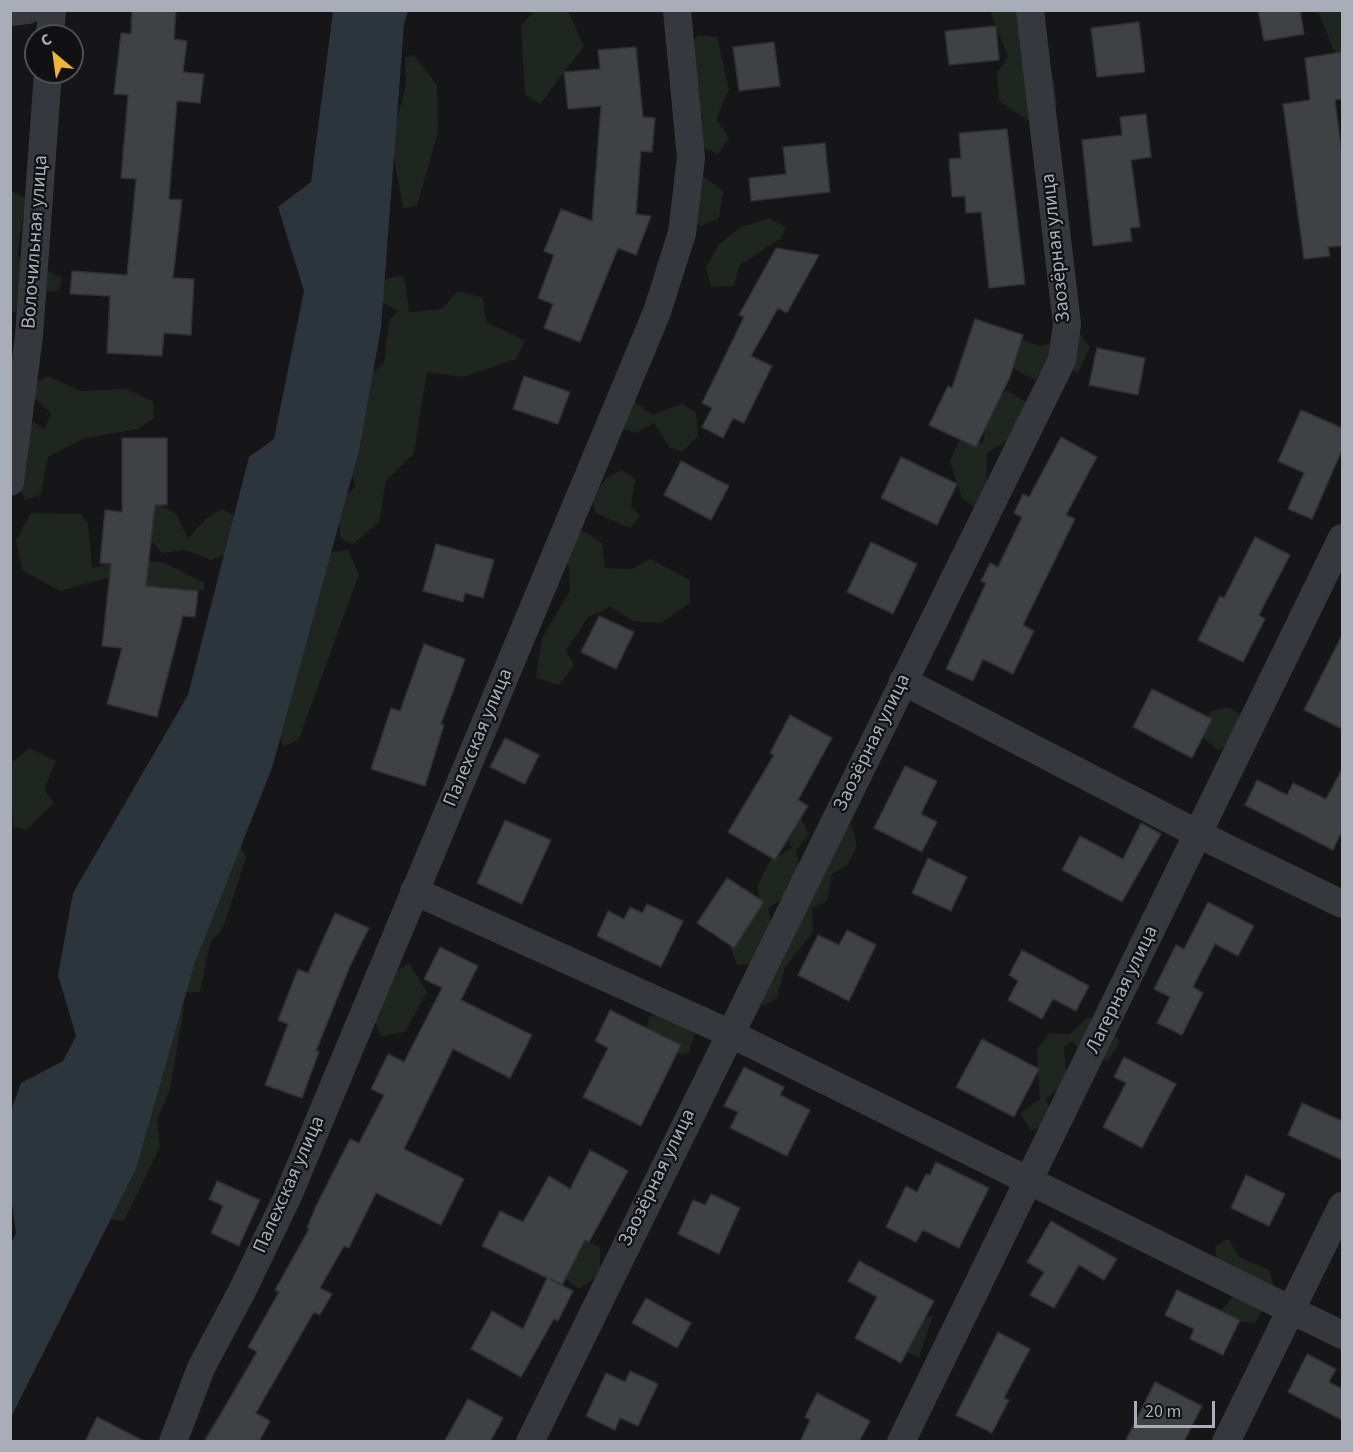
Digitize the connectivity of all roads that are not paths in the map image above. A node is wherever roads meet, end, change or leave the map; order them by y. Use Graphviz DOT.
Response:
graph roads {
  1 [pos="28,10"];
  2 [pos="677,10"];
  3 [pos="1030,10"];
  4 [pos="10,12"];
  5 [pos="47,84"];
  6 [pos="20,337"];
  7 [pos="10,482"];
  8 [pos="1342,538"];
  9 [pos="903,681"];
  10 [pos="1198,834"];
  11 [pos="414,891"];
  12 [pos="1342,903"];
  13 [pos="729,1034"];
  14 [pos="1029,1183"];
  15 [pos="1342,1206"];
  16 [pos="1290,1310"];
  17 [pos="1342,1335"];
  18 [pos="173,1442"];
  19 [pos="530,1442"];
  20 [pos="901,1442"];
  21 [pos="1226,1442"];
  1 -- 4 [label="street"];
  2 -- 11 [label="street, Палехская улица"];
  3 -- 9 [label="street, Заозёрная улица"];
  5 -- 6 [label="street, Волочильная улица"];
  6 -- 7 [label="street, Волочильная улица"];
  8 -- 10 [label="street, Лагерная улица"];
  9 -- 10 [label="street"];
  9 -- 13 [label="street, Заозёрная улица"];
  10 -- 12 [label="street"];
  10 -- 14 [label="street, Лагерная улица"];
  11 -- 13 [label="street"];
  11 -- 18 [label="street, Палехская улица"];
  13 -- 14 [label="street"];
  13 -- 19 [label="street, Заозёрная улица"];
  14 -- 16 [label="street"];
  14 -- 20 [label="street, Лагерная улица"];
  15 -- 16 [label="street"];
  16 -- 17 [label="street"];
  16 -- 21 [label="street"];
}
